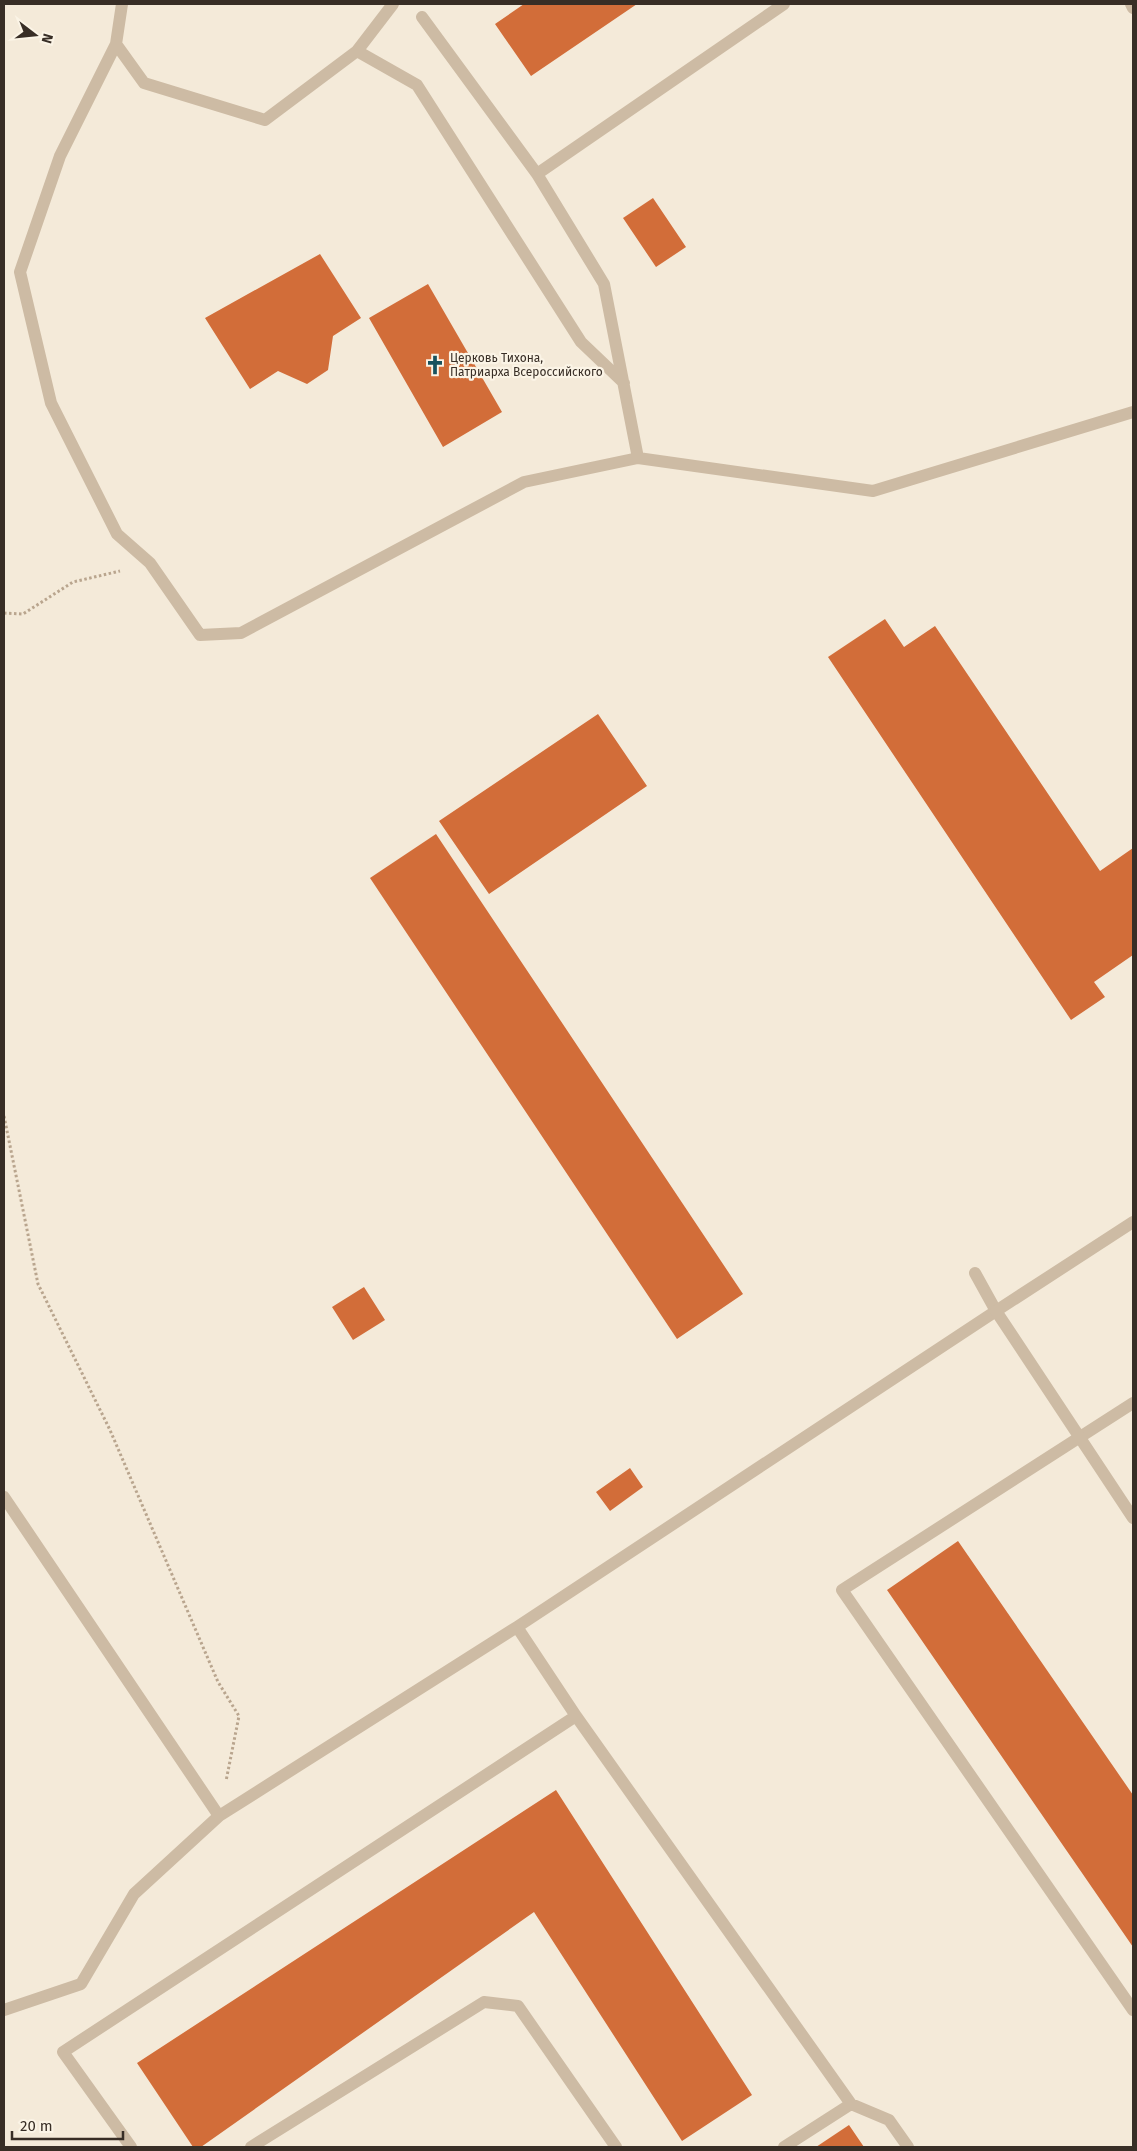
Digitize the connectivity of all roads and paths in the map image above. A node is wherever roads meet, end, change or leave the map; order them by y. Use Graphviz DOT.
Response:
graph roads {
  1 [pos="122,4"];
  2 [pos="392,4"];
  3 [pos="784,4"];
  4 [pos="1131,4"];
  5 [pos="1133,8"];
  6 [pos="422,18"];
  7 [pos="116,44"];
  8 [pos="357,51"];
  9 [pos="538,174"];
  10 [pos="624,383"];
  11 [pos="1133,412"];
  12 [pos="638,458"];
  13 [pos="150,563"];
  14 [pos="4,613"];
  15 [pos="4,1116"];
  16 [pos="1133,1222"];
  17 [pos="975,1273"];
  18 [pos="996,1311"];
  19 [pos="1133,1403"];
  20 [pos="1080,1437"];
  21 [pos="4,1497"];
  22 [pos="1133,1518"];
  23 [pos="517,1627"];
  24 [pos="576,1716"];
  25 [pos="219,1816"];
  26 [pos="4,2010"];
  27 [pos="1133,2010"];
  28 [pos="851,2104"];
  29 [pos="131,2147"];
  30 [pos="251,2147"];
  31 [pos="616,2147"];
  32 [pos="784,2147"];
  33 [pos="908,2147"];
  1 -- 7 [label="street"];
  2 -- 8 [label="street"];
  3 -- 9 [label="street"];
  4 -- 5 [label="street"];
  6 -- 9 [label="street"];
  7 -- 8 [label="street"];
  7 -- 13 [label="street"];
  8 -- 10 [label="street"];
  9 -- 10 [label="street"];
  10 -- 12 [label="street"];
  11 -- 12 [label="street"];
  12 -- 13 [label="street"];
  13 -- 14 [label="path"];
  15 -- 25 [label="path"];
  16 -- 18 [label="street"];
  17 -- 18 [label="street"];
  18 -- 20 [label="street"];
  18 -- 23 [label="street"];
  19 -- 20 [label="street"];
  20 -- 22 [label="street"];
  20 -- 27 [label="street"];
  21 -- 25 [label="street"];
  23 -- 24 [label="street"];
  23 -- 25 [label="street"];
  24 -- 28 [label="street"];
  24 -- 29 [label="street"];
  25 -- 26 [label="street"];
  28 -- 32 [label="street"];
  28 -- 33 [label="street"];
  30 -- 31 [label="street"];
}
